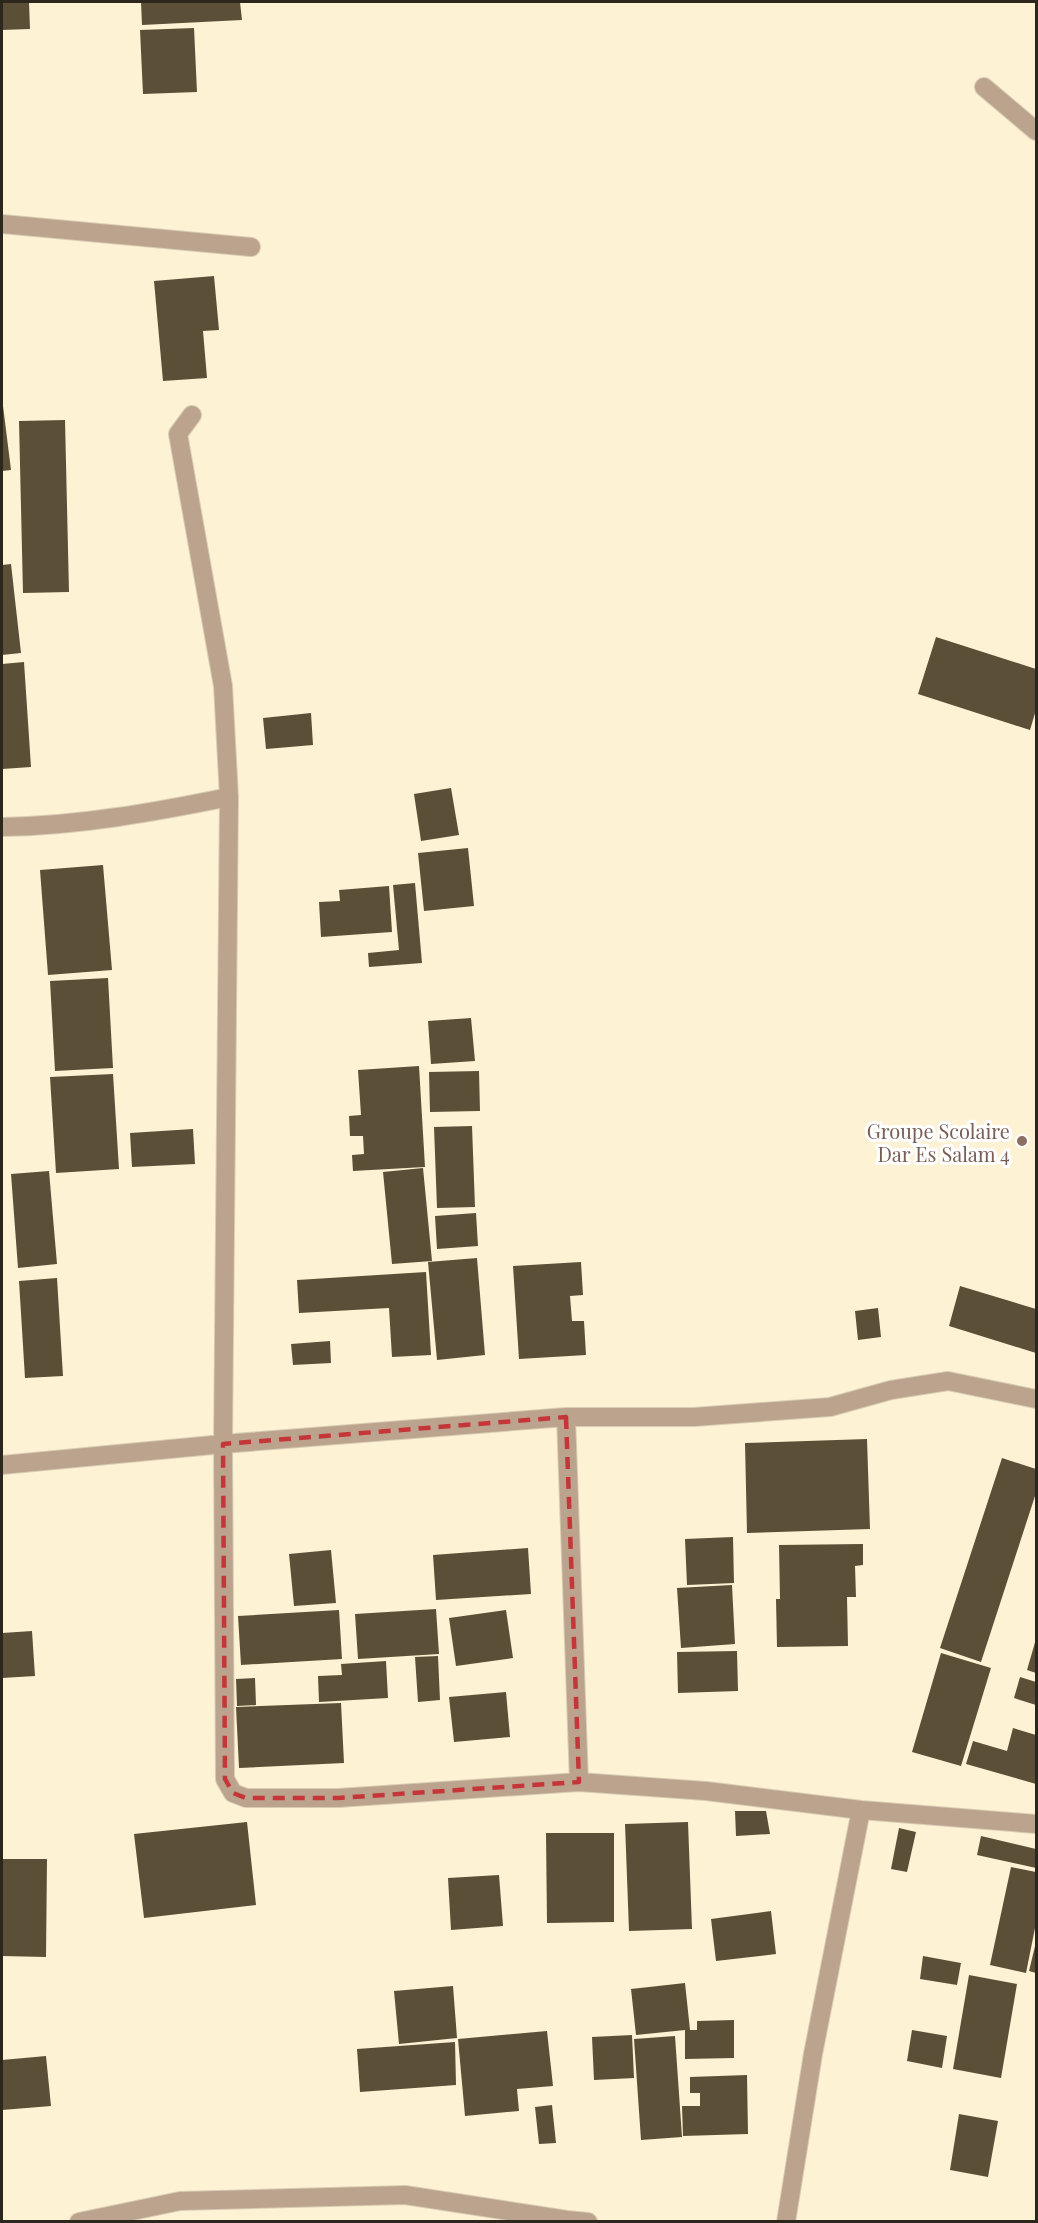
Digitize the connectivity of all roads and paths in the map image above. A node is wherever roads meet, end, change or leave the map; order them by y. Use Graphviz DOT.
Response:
graph roads {
  1 [pos="984,87"];
  2 [pos="1036,131"];
  3 [pos="2,224"];
  4 [pos="251,247"];
  5 [pos="192,416"];
  6 [pos="230,797"];
  7 [pos="2,826"];
  8 [pos="1036,1399"];
  9 [pos="566,1417"];
  10 [pos="223,1444"];
  11 [pos="2,1465"];
  12 [pos="579,1782"];
  13 [pos="861,1810"];
  14 [pos="1036,1824"];
  15 [pos="79,2222"];
  16 [pos="588,2222"];
  17 [pos="786,2222"];
  1 -- 2 [label="street"];
  3 -- 4 [label="street"];
  5 -- 6 [label="street"];
  6 -- 7 [label="street"];
  6 -- 10 [label="street"];
  8 -- 9 [label="street"];
  9 -- 10 [label="street"];
  9 -- 12 [label="street"];
  10 -- 11 [label="street"];
  10 -- 12 [label="street"];
  12 -- 13 [label="street"];
  13 -- 14 [label="street"];
  13 -- 17 [label="street"];
  15 -- 16 [label="street"];
}
